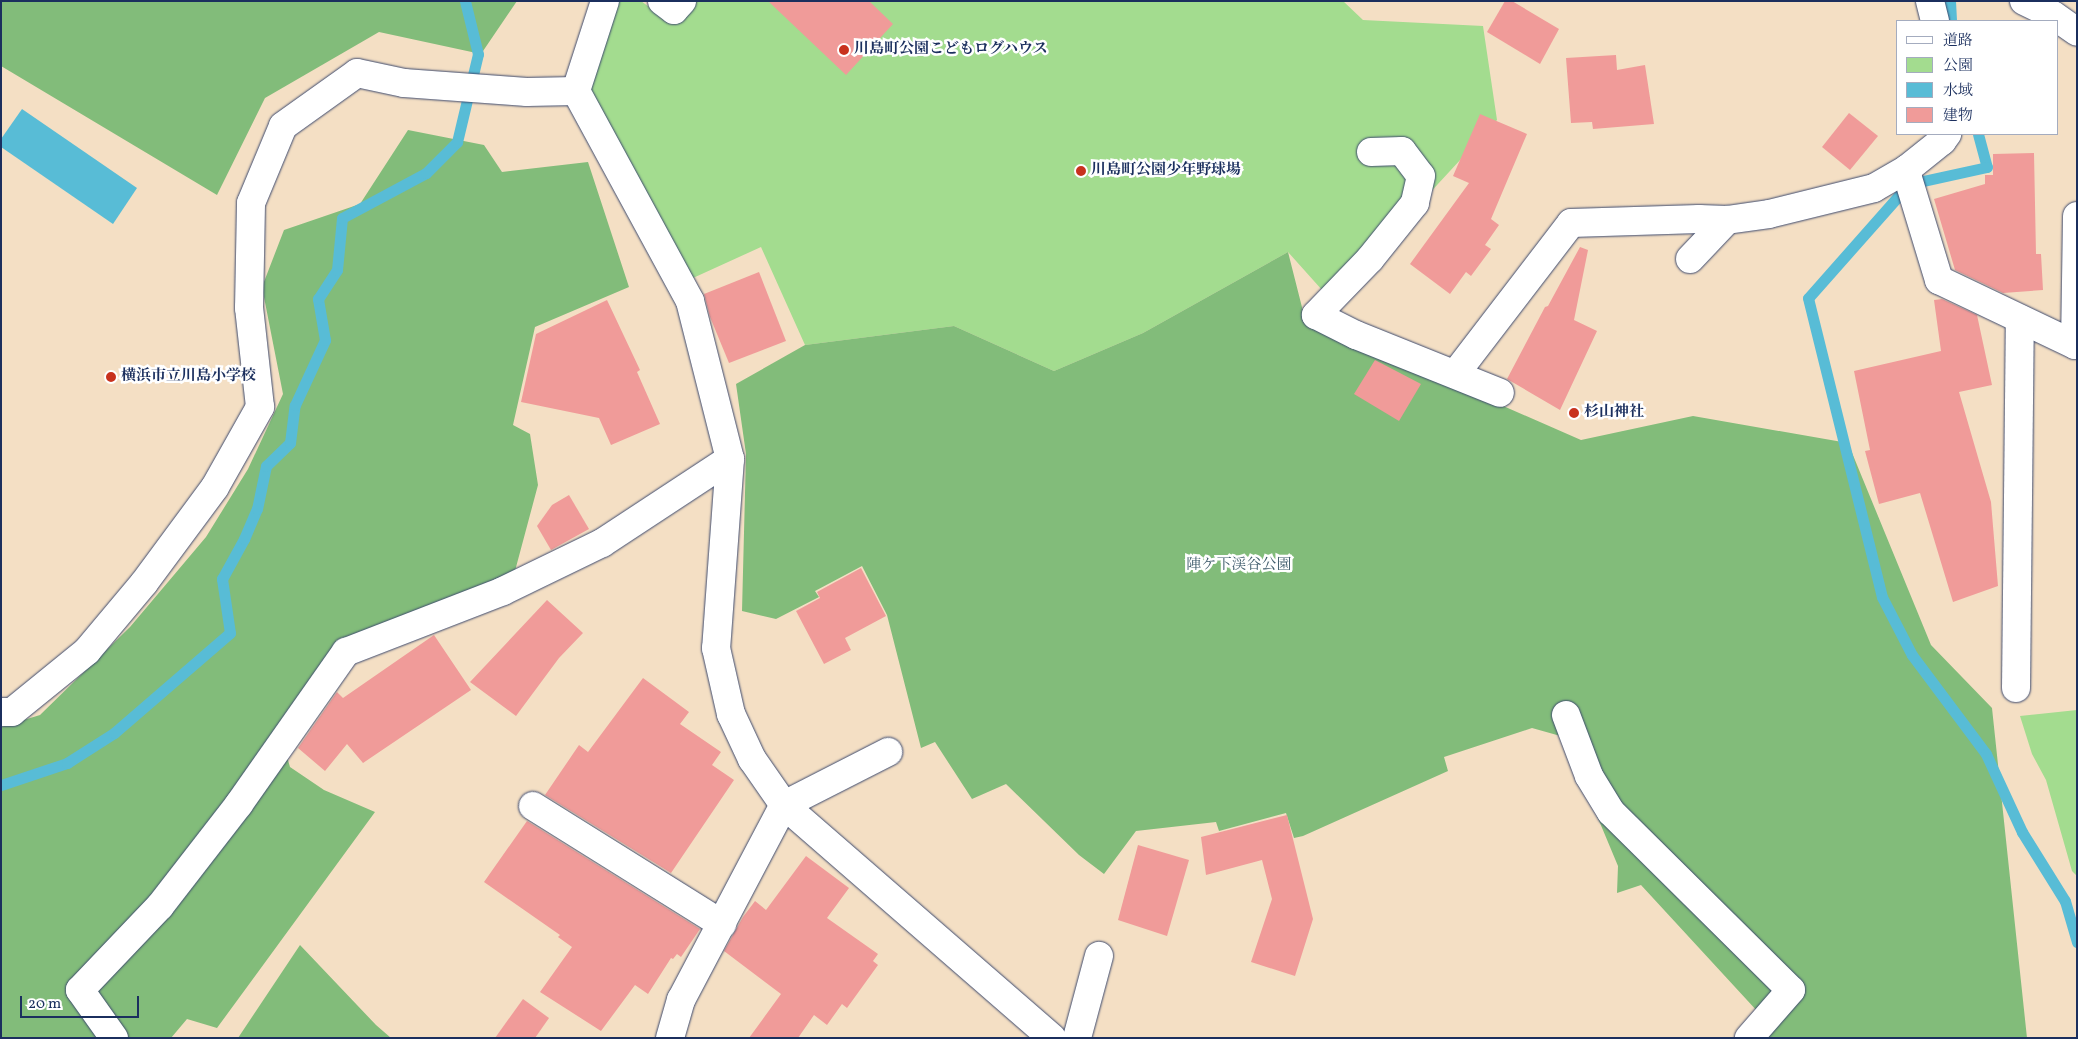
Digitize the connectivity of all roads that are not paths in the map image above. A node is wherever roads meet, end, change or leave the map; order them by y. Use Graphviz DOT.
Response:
graph roads {
  1 [pos="606,1"];
  2 [pos="662,1"];
  3 [pos="682,1"];
  4 [pos="1930,1"];
  5 [pos="2024,1"];
  6 [pos="1934,20"];
  7 [pos="2077,32"];
  8 [pos="576,91"];
  9 [pos="1946,135"];
  10 [pos="1371,152"];
  11 [pos="1910,181"];
  12 [pos="2077,216"];
  13 [pos="1726,220"];
  14 [pos="1690,259"];
  15 [pos="2020,319"];
  16 [pos="1456,374"];
  17 [pos="1500,393"];
  18 [pos="730,459"];
  19 [pos="2016,688"];
  20 [pos="1,712"];
  21 [pos="1566,715"];
  22 [pos="888,752"];
  23 [pos="784,805"];
  24 [pos="533,806"];
  25 [pos="722,924"];
  26 [pos="1099,956"];
  27 [pos="114,1038"];
  28 [pos="670,1038"];
  29 [pos="1052,1038"];
  30 [pos="1077,1038"];
  31 [pos="1749,1038"];
  1 -- 8 [label="street"];
  2 -- 3 [label="street"];
  4 -- 6 [label="street"];
  5 -- 7 [label="street"];
  8 -- 18 [label="street"];
  8 -- 20 [label="street"];
  9 -- 11 [label="street"];
  10 -- 16 [label="street"];
  11 -- 13 [label="street"];
  11 -- 15 [label="street"];
  12 -- 15 [label="street"];
  13 -- 14 [label="street"];
  13 -- 16 [label="street"];
  15 -- 19 [label="street"];
  16 -- 17 [label="street"];
  18 -- 23 [label="street"];
  18 -- 27 [label="street"];
  21 -- 31 [label="street"];
  22 -- 23 [label="street"];
  23 -- 25 [label="street"];
  23 -- 29 [label="street"];
  24 -- 25 [label="street"];
  25 -- 28 [label="street"];
  26 -- 30 [label="street"];
}
